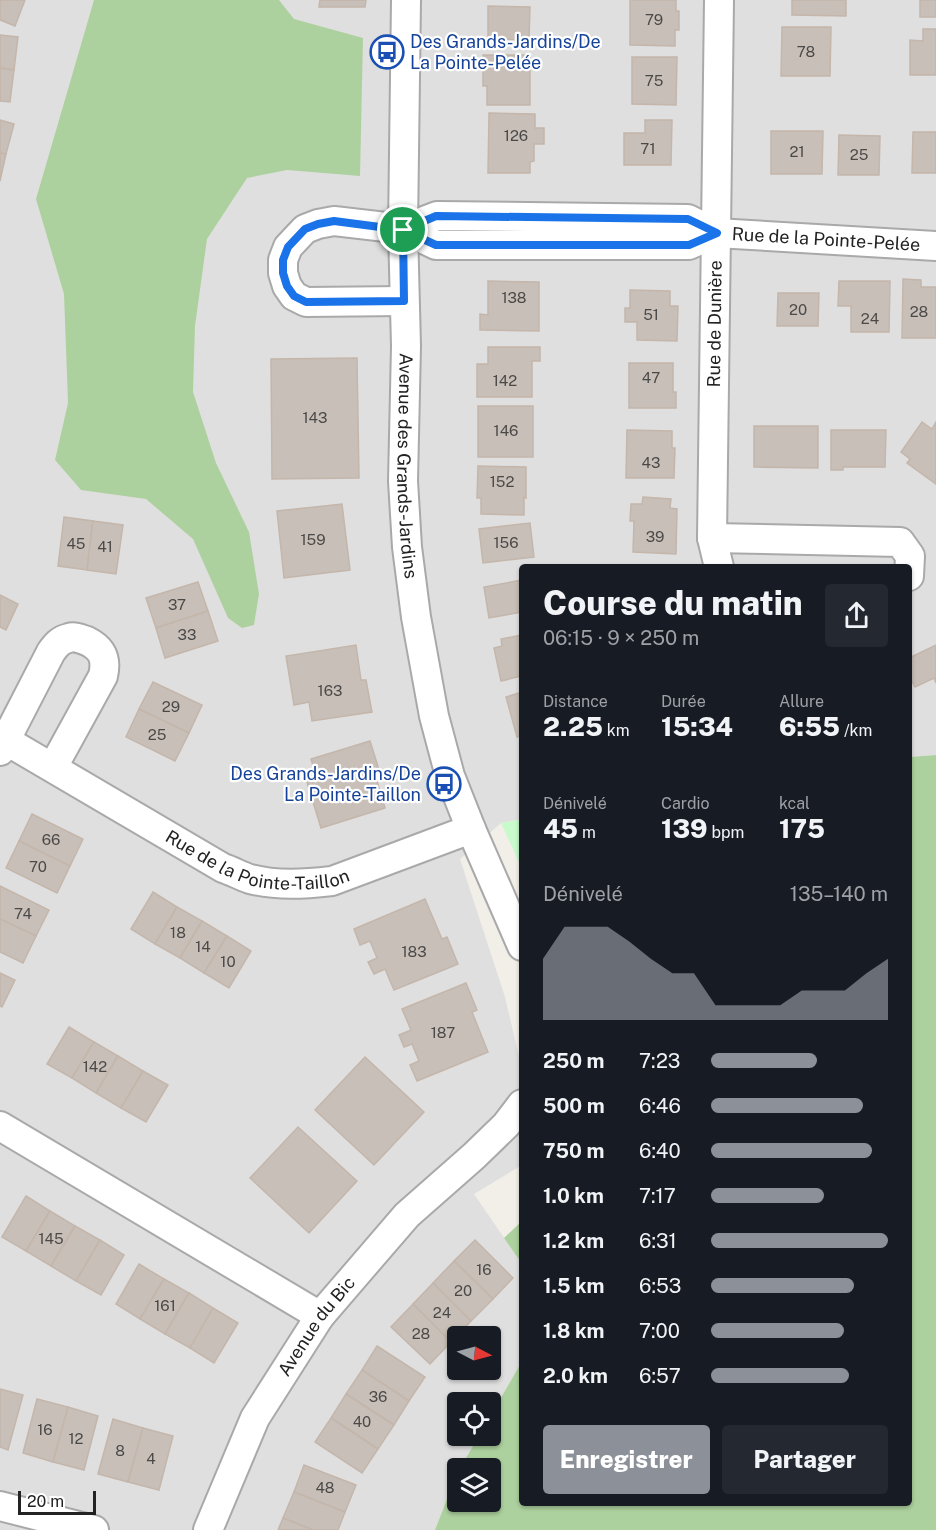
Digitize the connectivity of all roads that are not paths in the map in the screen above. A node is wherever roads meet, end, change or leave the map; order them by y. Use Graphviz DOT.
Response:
graph roads {
  1 [pos="406,0"];
  2 [pos="719,0"];
  3 [pos="403,230"];
  4 [pos="717,233"];
  5 [pos="936,246"];
  6 [pos="404,301"];
  7 [pos="712,538"];
  8 [pos="718,564"];
  9 [pos="910,564"];
  10 [pos="2,745"];
  11 [pos="53,767"];
  12 [pos="471,829"];
  13 [pos="516,923"];
  14 [pos="519,1108"];
  15 [pos="0,1126"];
  16 [pos="519,1139"];
  17 [pos="474,1156"];
  18 [pos="320,1316"];
  19 [pos="0,1506"];
  20 [pos="94,1530"];
  21 [pos="208,1530"];
  1 -- 3 [label="street, Avenue des Grands-Jardins"];
  2 -- 4 [label="street, Rue de Dunière"];
  3 -- 4 [label="street, Rue de la Pointe-Pelée"];
  3 -- 6 [label="street, Avenue des Grands-Jardins"];
  3 -- 6 [label="street, Rue de la Pointe-Pelée"];
  4 -- 5 [label="street, Rue de la Pointe-Pelée"];
  4 -- 7 [label="street, Rue de Dunière"];
  6 -- 12 [label="street, Avenue des Grands-Jardins"];
  7 -- 8 [label="street, Rue de Dunière"];
  7 -- 9 [label="street"];
  10 -- 11 [label="street, Rue de la Pointe-Taillon"];
  10 -- 11 [label="street, Rue de la Pointe-Taillon"];
  11 -- 12 [label="street, Rue de la Pointe-Taillon"];
  12 -- 13 [label="street, Avenue des Grands-Jardins"];
  14 -- 17 [label="street, Avenue du Bic"];
  15 -- 18 [label="street"];
  16 -- 17 [label="street, Avenue du Bic"];
  17 -- 18 [label="street, Avenue du Bic"];
  18 -- 21 [label="street, Avenue du Bic"];
  19 -- 20 [label="street"];
}
